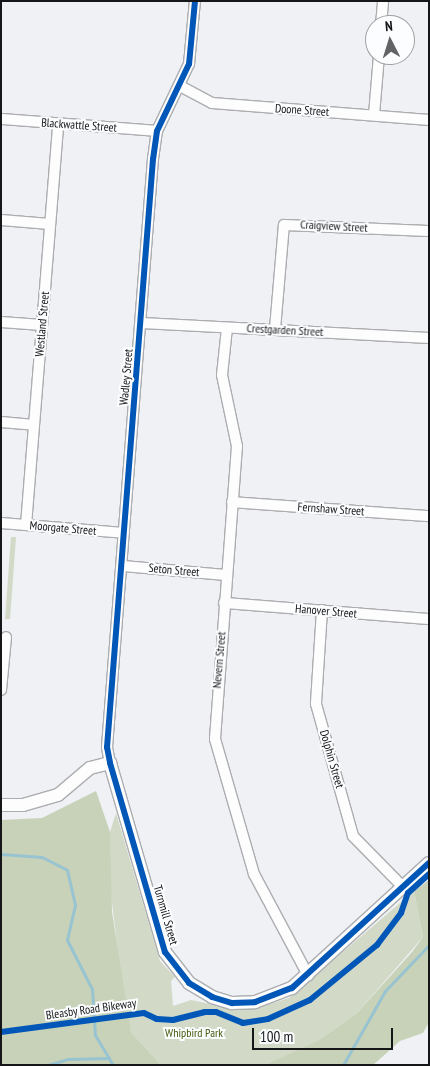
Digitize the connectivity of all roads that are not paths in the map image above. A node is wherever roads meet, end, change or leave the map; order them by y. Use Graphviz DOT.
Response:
graph roads {
  1 [pos="195,1"];
  2 [pos="383,1"];
  3 [pos="382,15"];
  4 [pos="378,65"];
  5 [pos="180,86"];
  6 [pos="374,115"];
  7 [pos="1,119"];
  8 [pos="429,120"];
  9 [pos="58,124"];
  10 [pos="157,130"];
  11 [pos="1,220"];
  12 [pos="50,224"];
  13 [pos="429,231"];
  14 [pos="1,322"];
  15 [pos="142,323"];
  16 [pos="42,325"];
  17 [pos="227,328"];
  18 [pos="275,329"];
  19 [pos="429,338"];
  20 [pos="1,422"];
  21 [pos="34,425"];
  22 [pos="232,502"];
  23 [pos="429,516"];
  24 [pos="1,523"];
  25 [pos="26,525"];
  26 [pos="124,533"];
  27 [pos="122,566"];
  28 [pos="226,575"];
  29 [pos="224,603"];
  30 [pos="322,610"];
  31 [pos="429,619"];
  32 [pos="6,636"];
  33 [pos="1,690"];
  34 [pos="110,763"];
  35 [pos="1,805"];
  36 [pos="429,863"];
  37 [pos="402,886"];
  38 [pos="308,975"];
  1 -- 5 [label="street, Wadley Street"];
  2 -- 3 [label="street"];
  4 -- 6 [label="street"];
  5 -- 6 [label="street, Doone Street"];
  5 -- 10 [label="street, Wadley Street"];
  6 -- 8 [label="street, Doone Street"];
  7 -- 9 [label="street, Blackwattle Street"];
  9 -- 10 [label="street, Blackwattle Street"];
  9 -- 12 [label="street, Westland Street"];
  10 -- 15 [label="street, Wadley Street"];
  11 -- 12 [label="street"];
  12 -- 16 [label="street, Westland Street"];
  13 -- 18 [label="street, Craigview Street"];
  14 -- 16 [label="street"];
  15 -- 17 [label="street, Crestgarden Street"];
  15 -- 26 [label="street, Wadley Street"];
  16 -- 21 [label="street, Westland Street"];
  17 -- 18 [label="street, Crestgarden Street"];
  17 -- 22 [label="street, Nevern Street"];
  18 -- 19 [label="street, Crestgarden Street"];
  20 -- 21 [label="street"];
  21 -- 25 [label="street, Westland Street"];
  22 -- 23 [label="street, Fernshaw Street"];
  22 -- 28 [label="street, Nevern Street"];
  24 -- 25 [label="street, Moorgate Street"];
  25 -- 26 [label="street, Moorgate Street"];
  26 -- 27 [label="street, Wadley Street"];
  27 -- 28 [label="street, Seton Street"];
  27 -- 34 [label="street, Wadley Street"];
  28 -- 29 [label="street, Nevern Street"];
  29 -- 30 [label="street, Hanover Street"];
  29 -- 38 [label="street, Nevern Street"];
  30 -- 31 [label="street, Hanover Street"];
  30 -- 37 [label="street, Dolphin Street"];
  32 -- 33 [label="street"];
  34 -- 35 [label="street"];
  34 -- 38 [label="street, Turnmill Street"];
  36 -- 37 [label="street, Turnmill Street"];
  37 -- 38 [label="street, Turnmill Street"];
}
